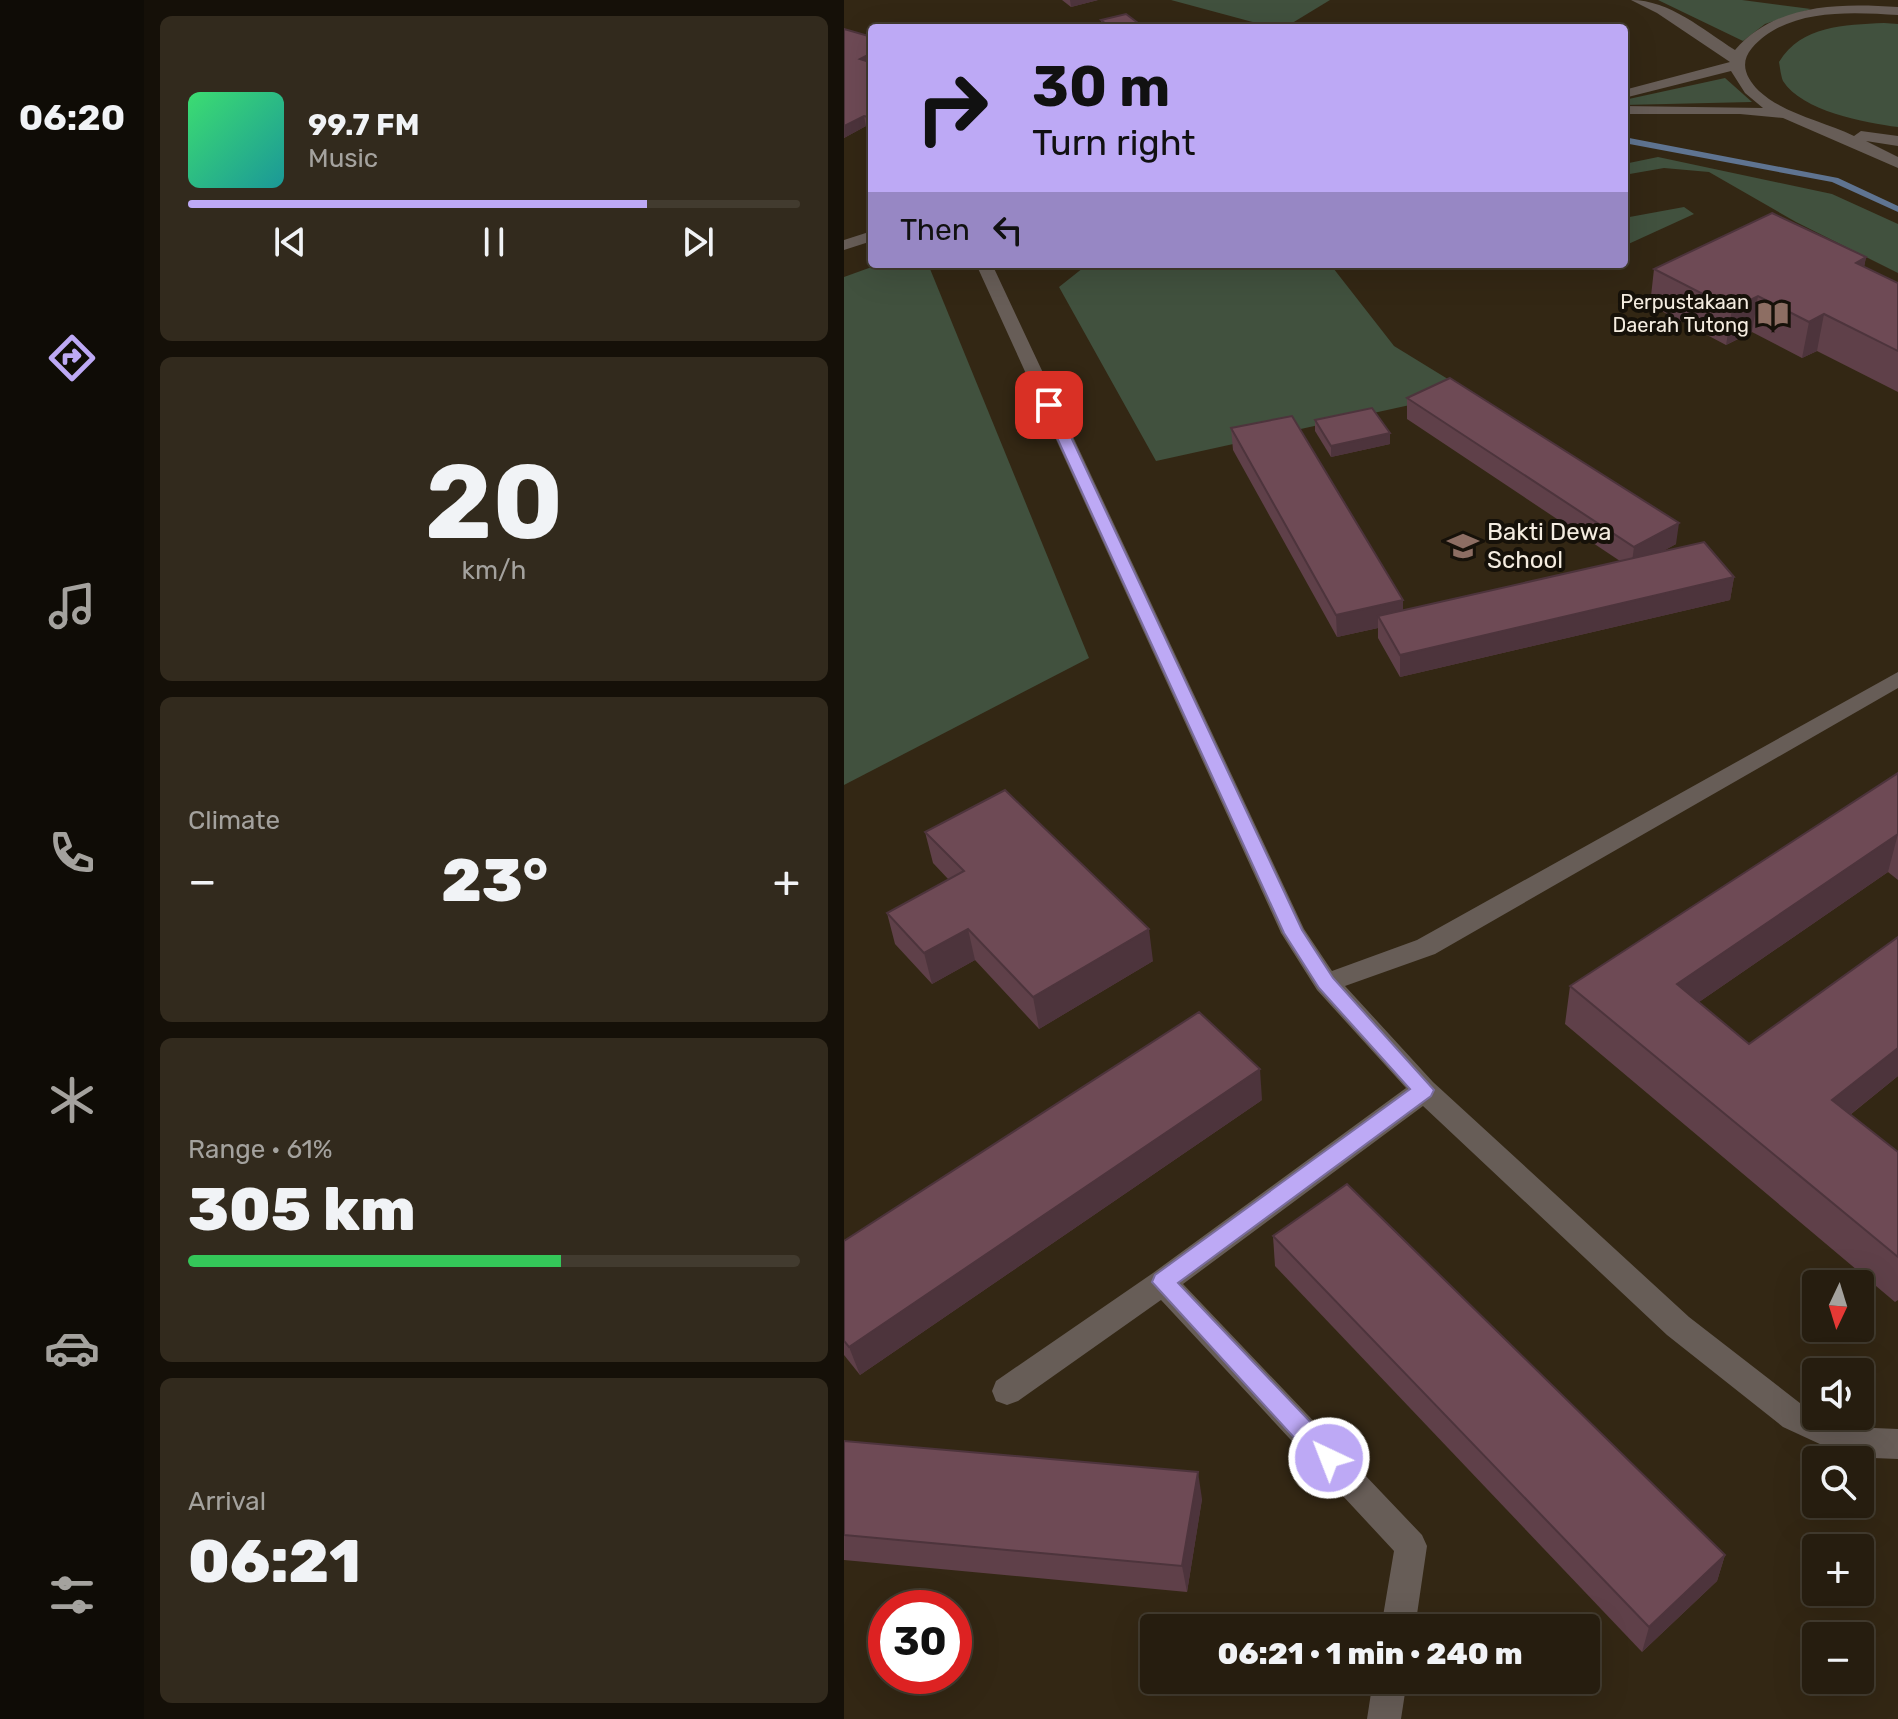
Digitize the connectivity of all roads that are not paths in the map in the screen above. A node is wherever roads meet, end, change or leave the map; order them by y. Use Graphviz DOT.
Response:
graph roads {
  1 [pos="1638,0"];
  2 [pos="1803,0"];
  3 [pos="1898,8"];
  4 [pos="1867,9"];
  5 [pos="1737,61"];
  6 [pos="1628,93"];
  7 [pos="1628,110"];
  8 [pos="1786,115"];
  9 [pos="1827,129"];
  10 [pos="1898,141"];
  11 [pos="1898,163"];
  12 [pos="868,237"];
  13 [pos="844,245"];
  14 [pos="986,268"];
  15 [pos="1898,679"];
  16 [pos="1326,983"];
  17 [pos="1424,1090"];
  18 [pos="1163,1282"];
  19 [pos="1007,1391"];
  20 [pos="1898,1444"];
  21 [pos="1400,1614"];
  22 [pos="1388,1694"];
  23 [pos="1384,1719"];
  1 -- 5 [label="street"];
  2 -- 4 [label="street"];
  3 -- 4 [label="street"];
  4 -- 5 [label="street"];
  5 -- 6 [label="street"];
  5 -- 8 [label="street"];
  7 -- 8 [label="street"];
  8 -- 9 [label="street"];
  9 -- 10 [label="street"];
  9 -- 11 [label="street"];
  12 -- 13 [label="street"];
  14 -- 16 [label="street"];
  15 -- 16 [label="street"];
  16 -- 17 [label="street"];
  17 -- 18 [label="street"];
  17 -- 20 [label="street"];
  18 -- 19 [label="street"];
  18 -- 21 [label="street"];
  22 -- 23 [label="street"];
}
